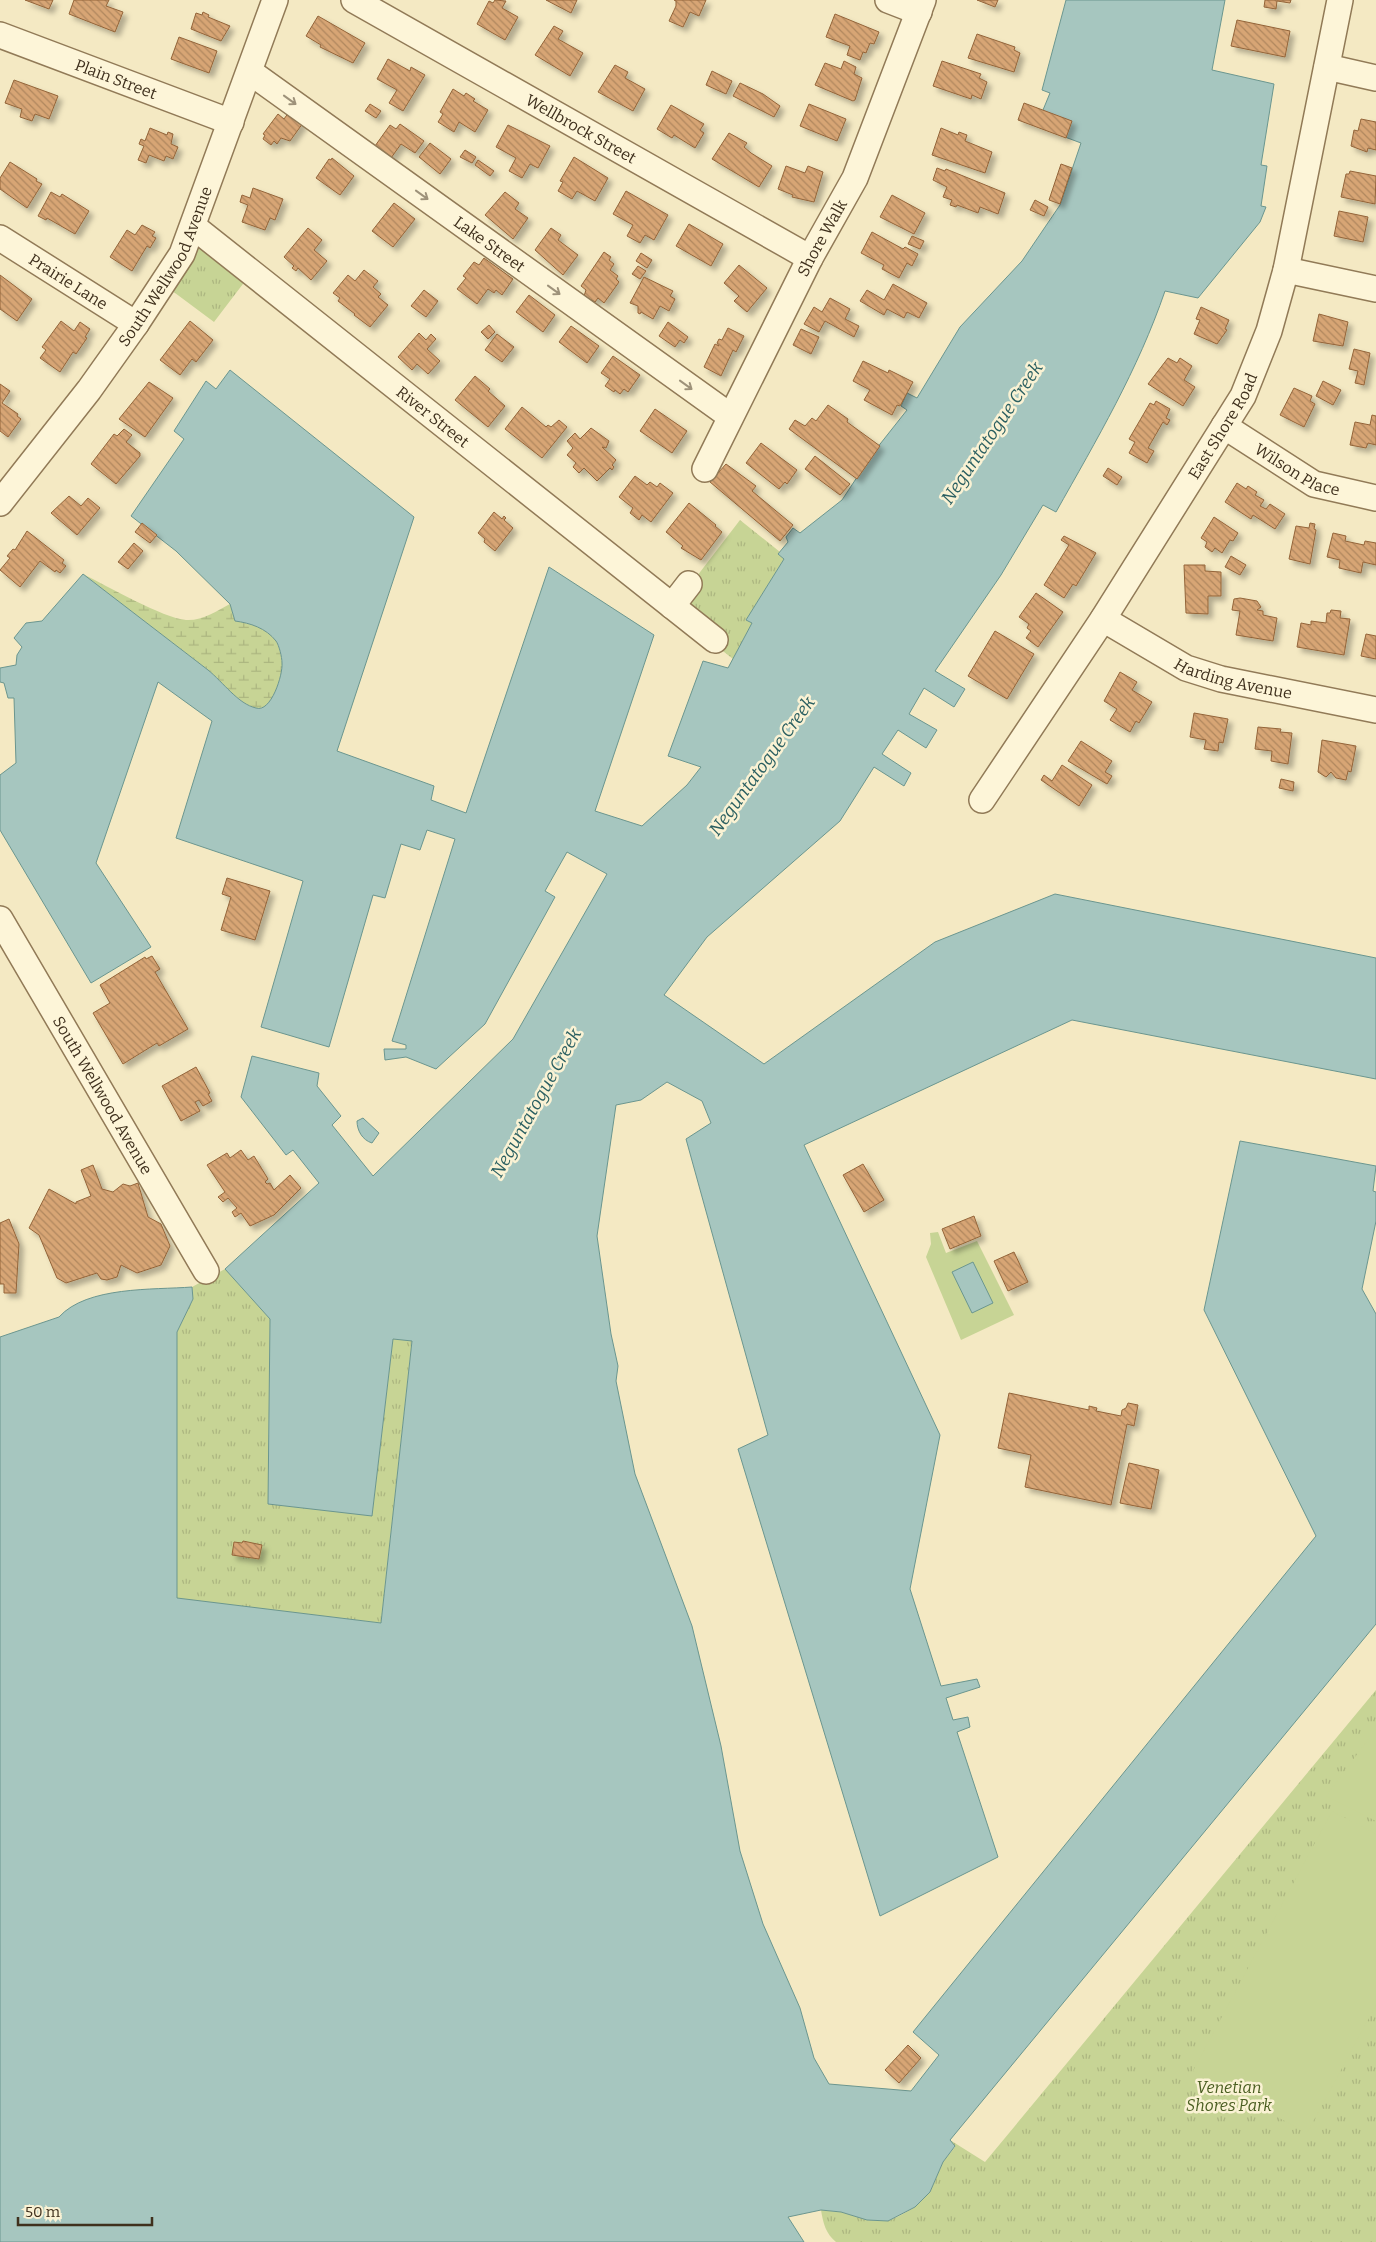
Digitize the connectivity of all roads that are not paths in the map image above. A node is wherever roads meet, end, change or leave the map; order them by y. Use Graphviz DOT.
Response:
graph roads {
  1 [pos="275,0"];
  2 [pos="354,0"];
  3 [pos="888,0"];
  4 [pos="1340,0"];
  5 [pos="921,6"];
  6 [pos="0,35"];
  7 [pos="1327,67"];
  8 [pos="250,72"];
  9 [pos="1376,78"];
  10 [pos="231,122"];
  11 [pos="194,227"];
  12 [pos="0,238"];
  13 [pos="810,258"];
  14 [pos="1286,270"];
  15 [pos="1376,289"];
  16 [pos="136,324"];
  17 [pos="730,416"];
  18 [pos="1224,426"];
  19 [pos="705,469"];
  20 [pos="5,489"];
  21 [pos="1376,498"];
  22 [pos="689,584"];
  23 [pos="672,606"];
  24 [pos="1102,619"];
  25 [pos="715,640"];
  26 [pos="1376,710"];
  27 [pos="982,800"];
  28 [pos="0,919"];
  29 [pos="206,1271"];
  1 -- 8 [label="street, South Wellwood Avenue"];
  2 -- 13 [label="street, Wellbrock Street"];
  3 -- 5 [label="street"];
  4 -- 7 [label="street, East Shore Road"];
  5 -- 13 [label="street, Shore Walk"];
  6 -- 10 [label="street, Plain Street"];
  7 -- 9 [label="street"];
  7 -- 14 [label="street, East Shore Road"];
  8 -- 10 [label="street, South Wellwood Avenue"];
  8 -- 17 [label="street, Lake Street, one-way"];
  10 -- 11 [label="street, South Wellwood Avenue"];
  11 -- 16 [label="street, South Wellwood Avenue"];
  11 -- 23 [label="street, River Street"];
  12 -- 16 [label="street, Prairie Lane"];
  13 -- 17 [label="street, Shore Walk"];
  14 -- 15 [label="street"];
  14 -- 18 [label="street, East Shore Road"];
  16 -- 20 [label="street, South Wellwood Avenue"];
  17 -- 19 [label="street, Shore Walk"];
  18 -- 21 [label="street, Wilson Place"];
  18 -- 24 [label="street, East Shore Road"];
  22 -- 23 [label="street"];
  23 -- 25 [label="street, River Street"];
  24 -- 26 [label="street, Harding Avenue"];
  24 -- 27 [label="street, East Shore Road"];
  28 -- 29 [label="street, South Wellwood Avenue"];
}
